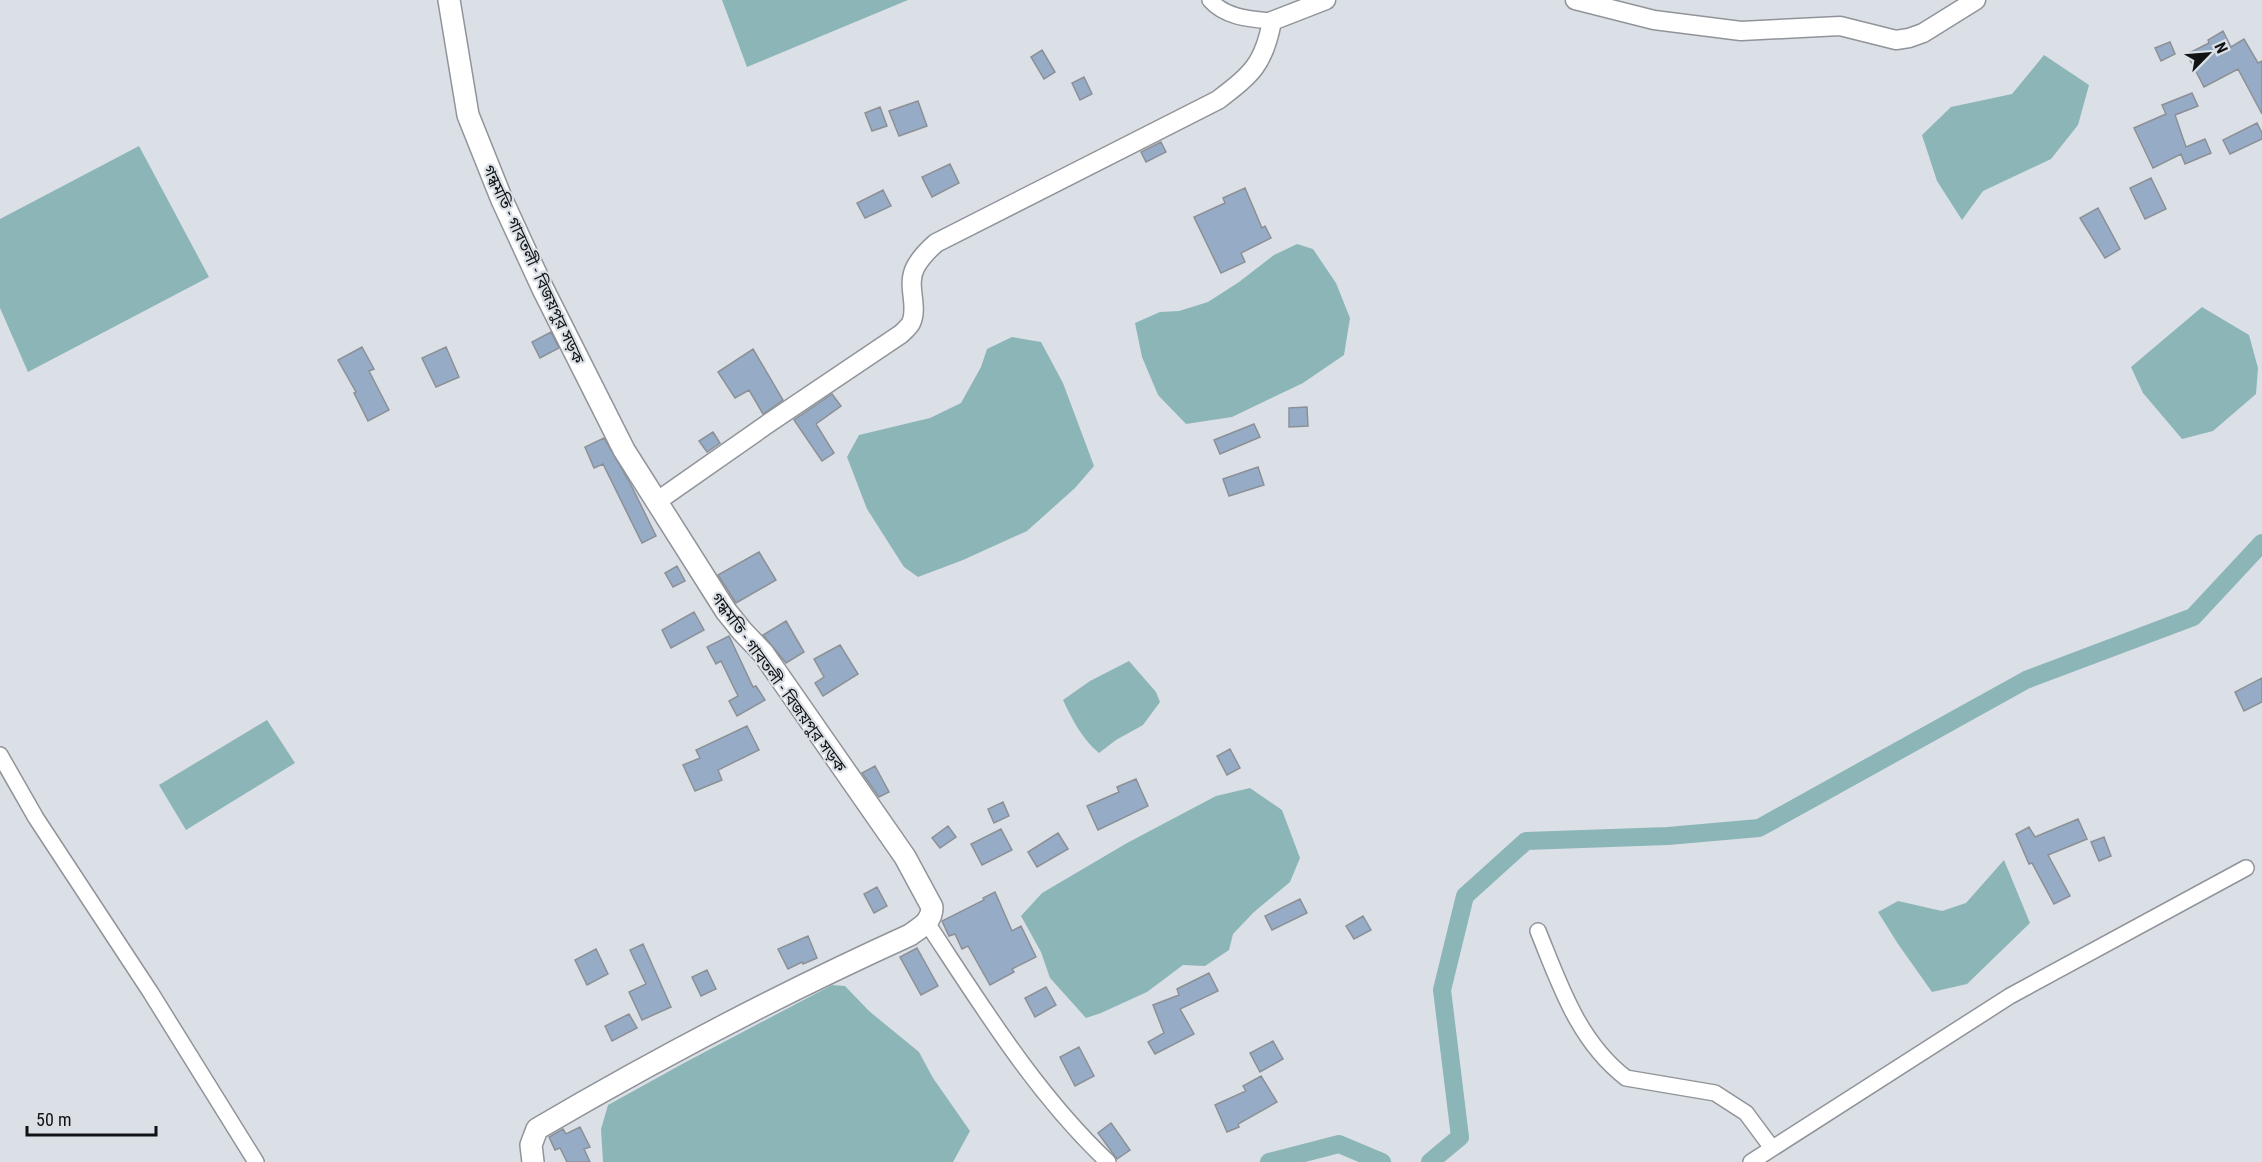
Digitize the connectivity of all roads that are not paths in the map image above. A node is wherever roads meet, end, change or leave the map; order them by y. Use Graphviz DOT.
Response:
graph roads {
  1 [pos="450,0"];
  2 [pos="1210,0"];
  3 [pos="1326,0"];
  4 [pos="1575,0"];
  5 [pos="1976,0"];
  6 [pos="1272,21"];
  7 [pos="656,502"];
  8 [pos="0,755"];
  9 [pos="2246,868"];
  10 [pos="927,923"];
  11 [pos="1538,931"];
  12 [pos="1772,1148"];
  13 [pos="256,1162"];
  14 [pos="533,1162"];
  15 [pos="1108,1162"];
  16 [pos="1751,1162"];
  1 -- 7 [label="main road, গন্ধমতি - গাবতলী - বিজয়পুর সড়ক"];
  2 -- 6 [label="street"];
  3 -- 6 [label="street"];
  4 -- 5 [label="street"];
  6 -- 7 [label="street"];
  7 -- 10 [label="main road, গন্ধমতি - গাবতলী - বিজয়পুর সড়ক"];
  8 -- 13 [label="street"];
  9 -- 12 [label="street"];
  10 -- 14 [label="main road"];
  10 -- 15 [label="street"];
  11 -- 12 [label="street"];
  12 -- 16 [label="street"];
}
